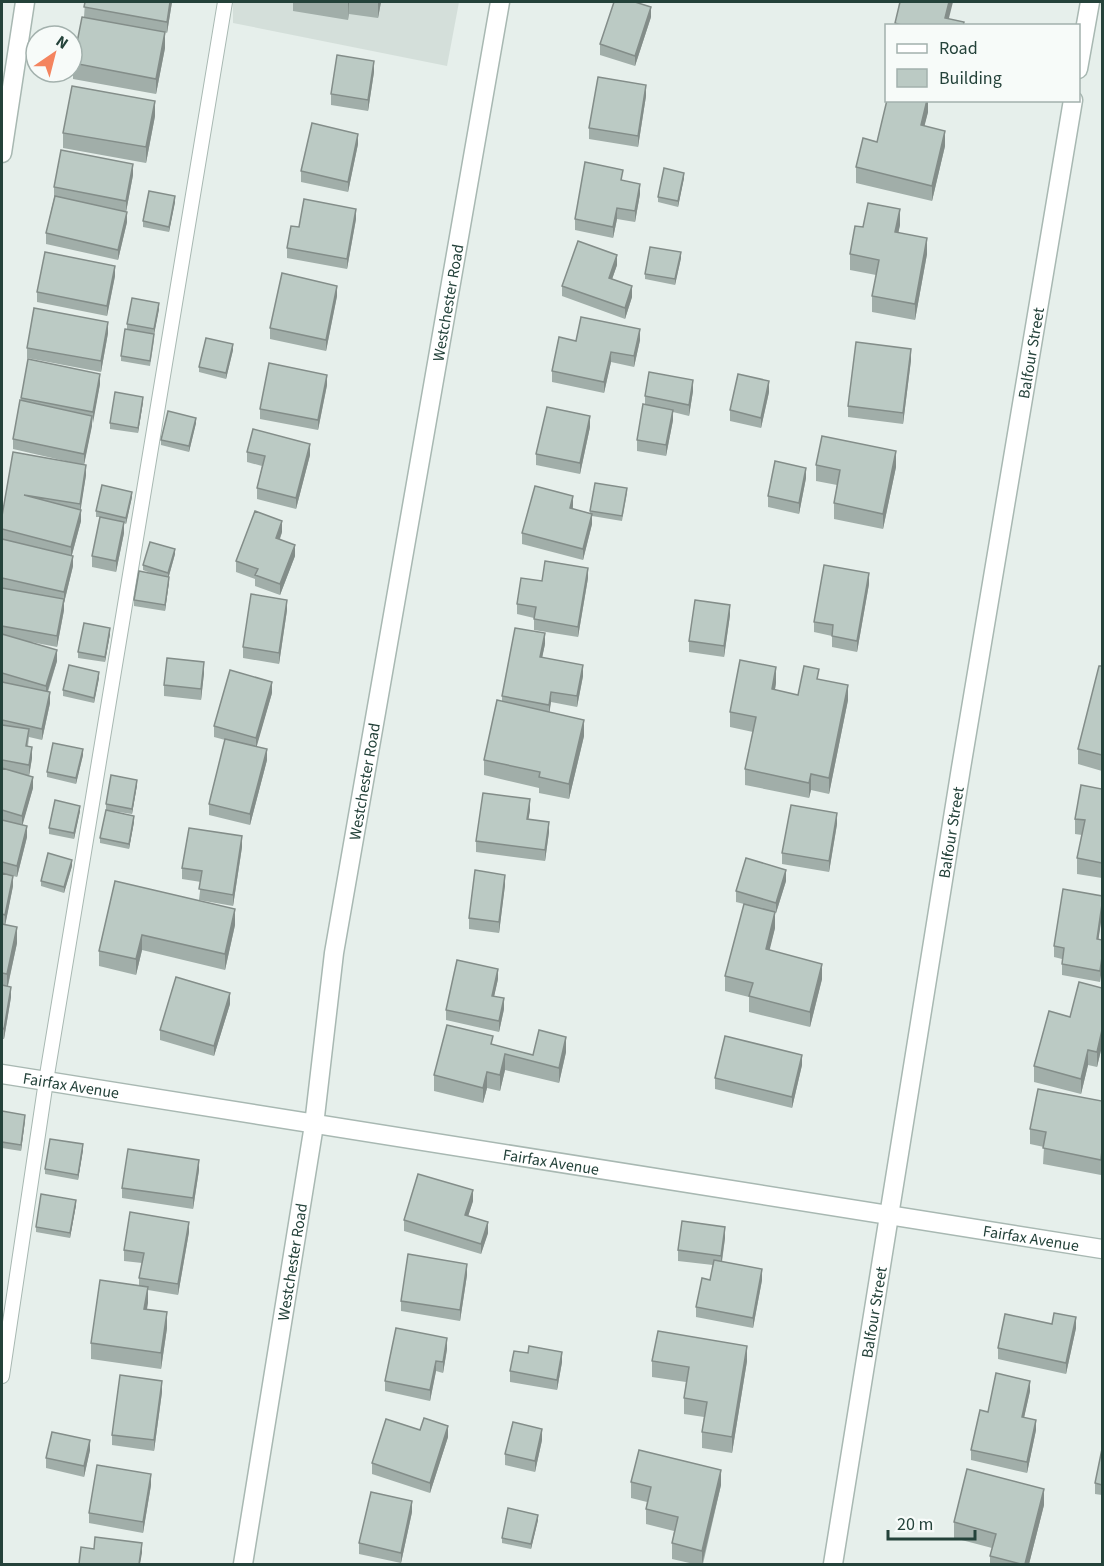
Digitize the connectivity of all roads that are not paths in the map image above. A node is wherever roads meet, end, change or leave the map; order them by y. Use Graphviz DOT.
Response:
graph roads {
  1 [pos="26,2"];
  2 [pos="225,2"];
  3 [pos="500,2"];
  4 [pos="1090,2"];
  5 [pos="1080,58"];
  6 [pos="1073,102"];
  7 [pos="2,153"];
  8 [pos="2,1074"];
  9 [pos="46,1081"];
  10 [pos="314,1125"];
  11 [pos="889,1216"];
  12 [pos="1102,1250"];
  13 [pos="2,1376"];
  14 [pos="243,1564"];
  15 [pos="833,1564"];
  1 -- 7 [label="street"];
  2 -- 9 [label="lane"];
  3 -- 10 [label="street, Westchester Road"];
  4 -- 5 [label="street"];
  6 -- 11 [label="street, Balfour Street"];
  8 -- 9 [label="street, Fairfax Avenue"];
  9 -- 10 [label="street, Fairfax Avenue"];
  9 -- 13 [label="lane"];
  10 -- 11 [label="street, Fairfax Avenue"];
  10 -- 14 [label="street, Westchester Road"];
  11 -- 12 [label="street, Fairfax Avenue"];
  11 -- 15 [label="street, Balfour Street"];
}
